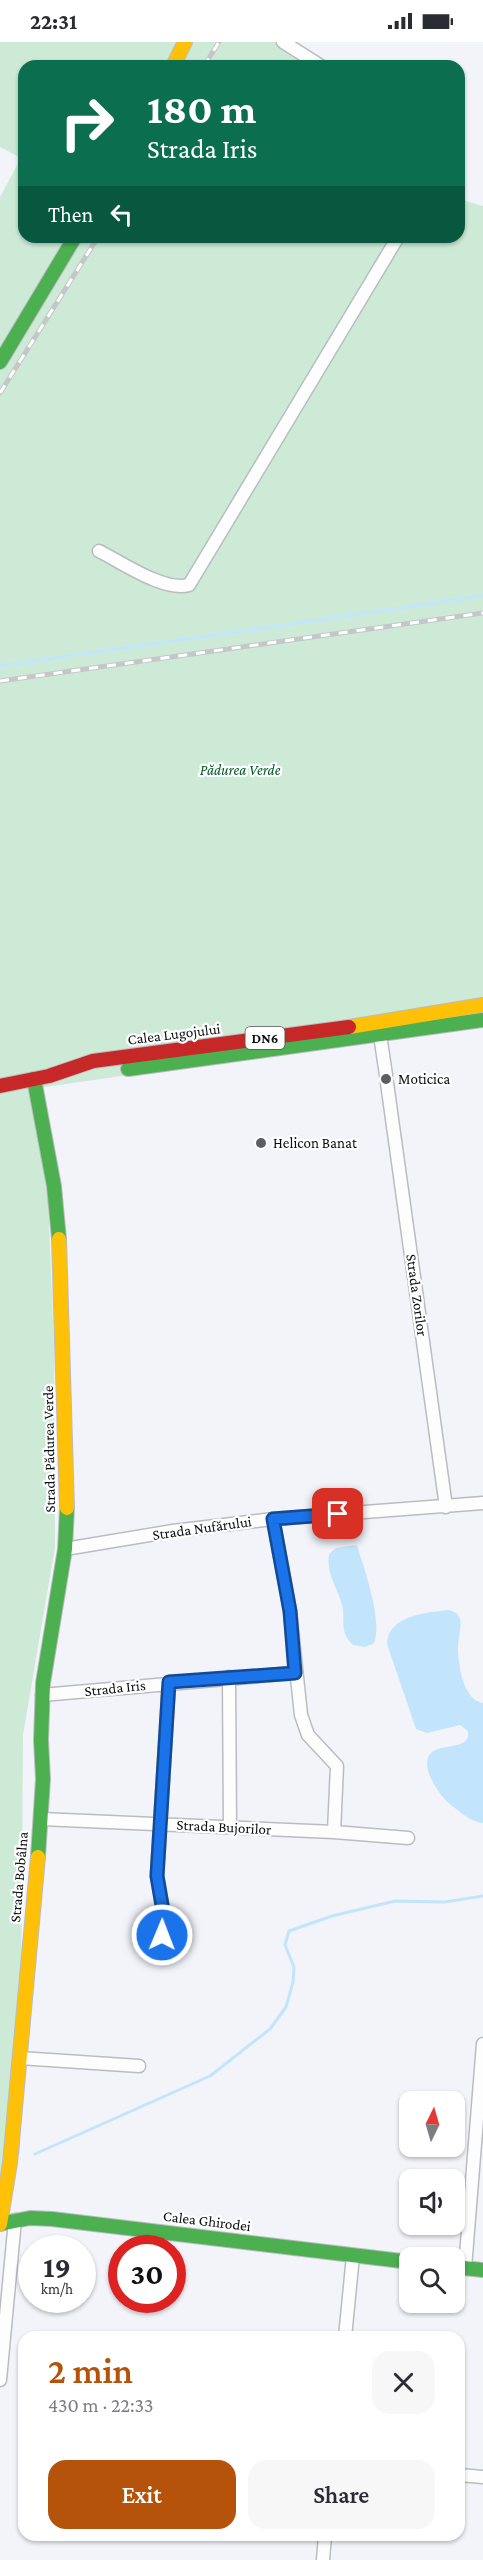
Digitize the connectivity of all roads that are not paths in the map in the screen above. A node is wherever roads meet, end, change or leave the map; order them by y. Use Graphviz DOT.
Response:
graph roads {
  1 [pos="184,42"];
  2 [pos="283,42"];
  3 [pos="175,60"];
  4 [pos="312,60"];
  5 [pos="71,243"];
  6 [pos="394,243"];
  7 [pos="0,362"];
  8 [pos="99,551"];
  9 [pos="483,1005"];
  10 [pos="483,1020"];
  11 [pos="380,1035"];
  12 [pos="49,1076"];
  13 [pos="34,1079"];
  14 [pos="0,1086"];
  15 [pos="483,1503"];
  16 [pos="446,1506"];
  17 [pos="273,1519"];
  18 [pos="65,1549"];
  19 [pos="295,1673"];
  20 [pos="229,1677"];
  21 [pos="169,1682"];
  22 [pos="42,1695"];
  23 [pos="41,1819"];
  24 [pos="160,1823"];
  25 [pos="230,1827"];
  26 [pos="334,1832"];
  27 [pos="408,1838"];
  28 [pos="161,1948"];
  29 [pos="483,2044"];
  30 [pos="20,2058"];
  31 [pos="139,2067"];
  32 [pos="15,2220"];
  33 [pos="0,2224"];
  34 [pos="462,2247"];
  35 [pos="353,2256"];
  36 [pos="399,2261"];
  37 [pos="465,2268"];
  38 [pos="483,2270"];
  39 [pos="346,2331"];
  40 [pos="0,2380"];
  41 [pos="465,2476"];
  42 [pos="483,2477"];
  43 [pos="324,2541"];
  44 [pos="322,2560"];
  1 -- 3 [label="street"];
  2 -- 4 [label="street"];
  5 -- 7 [label="street"];
  6 -- 8 [label="street"];
  9 -- 12 [label="street, Calea Lugojului / DN6"];
  10 -- 11 [label="street, Calea Lugojului / DN6"];
  11 -- 12 [label="street, Calea Lugojului / DN6"];
  11 -- 16 [label="street, Strada Zorilor"];
  12 -- 13 [label="street, Calea Lugojului / DN6"];
  13 -- 14 [label="street, DN6"];
  13 -- 18 [label="street, Strada Pădurea Verde"];
  15 -- 16 [label="street, Strada Nufărului"];
  16 -- 17 [label="street, Strada Nufărului"];
  17 -- 18 [label="street, Strada Nufărului"];
  17 -- 19 [label="street"];
  18 -- 22 [label="street, Strada Pădurea Verde"];
  19 -- 20 [label="street, Strada Iris"];
  19 -- 26 [label="street"];
  20 -- 21 [label="street, Strada Iris"];
  20 -- 25 [label="street"];
  21 -- 22 [label="street, Strada Iris"];
  21 -- 24 [label="street"];
  22 -- 23 [label="street, Strada Pădurea Verde"];
  23 -- 24 [label="street, Strada Bujorilor"];
  23 -- 30 [label="street, Strada Bobâlna"];
  24 -- 25 [label="street, Strada Bujorilor"];
  24 -- 28 [label="street"];
  25 -- 26 [label="street, Strada Bujorilor"];
  26 -- 27 [label="street, Strada Bujorilor"];
  29 -- 34 [label="street"];
  30 -- 31 [label="street"];
  30 -- 33 [label="street, Strada Bobâlna"];
  32 -- 33 [label="street, Calea Ghirodei"];
  32 -- 35 [label="street, Calea Ghirodei"];
  32 -- 40 [label="street"];
  35 -- 36 [label="street, Calea Ghirodei"];
  35 -- 39 [label="street"];
  37 -- 38 [label="street"];
  41 -- 42 [label="street"];
  43 -- 44 [label="street"];
}
